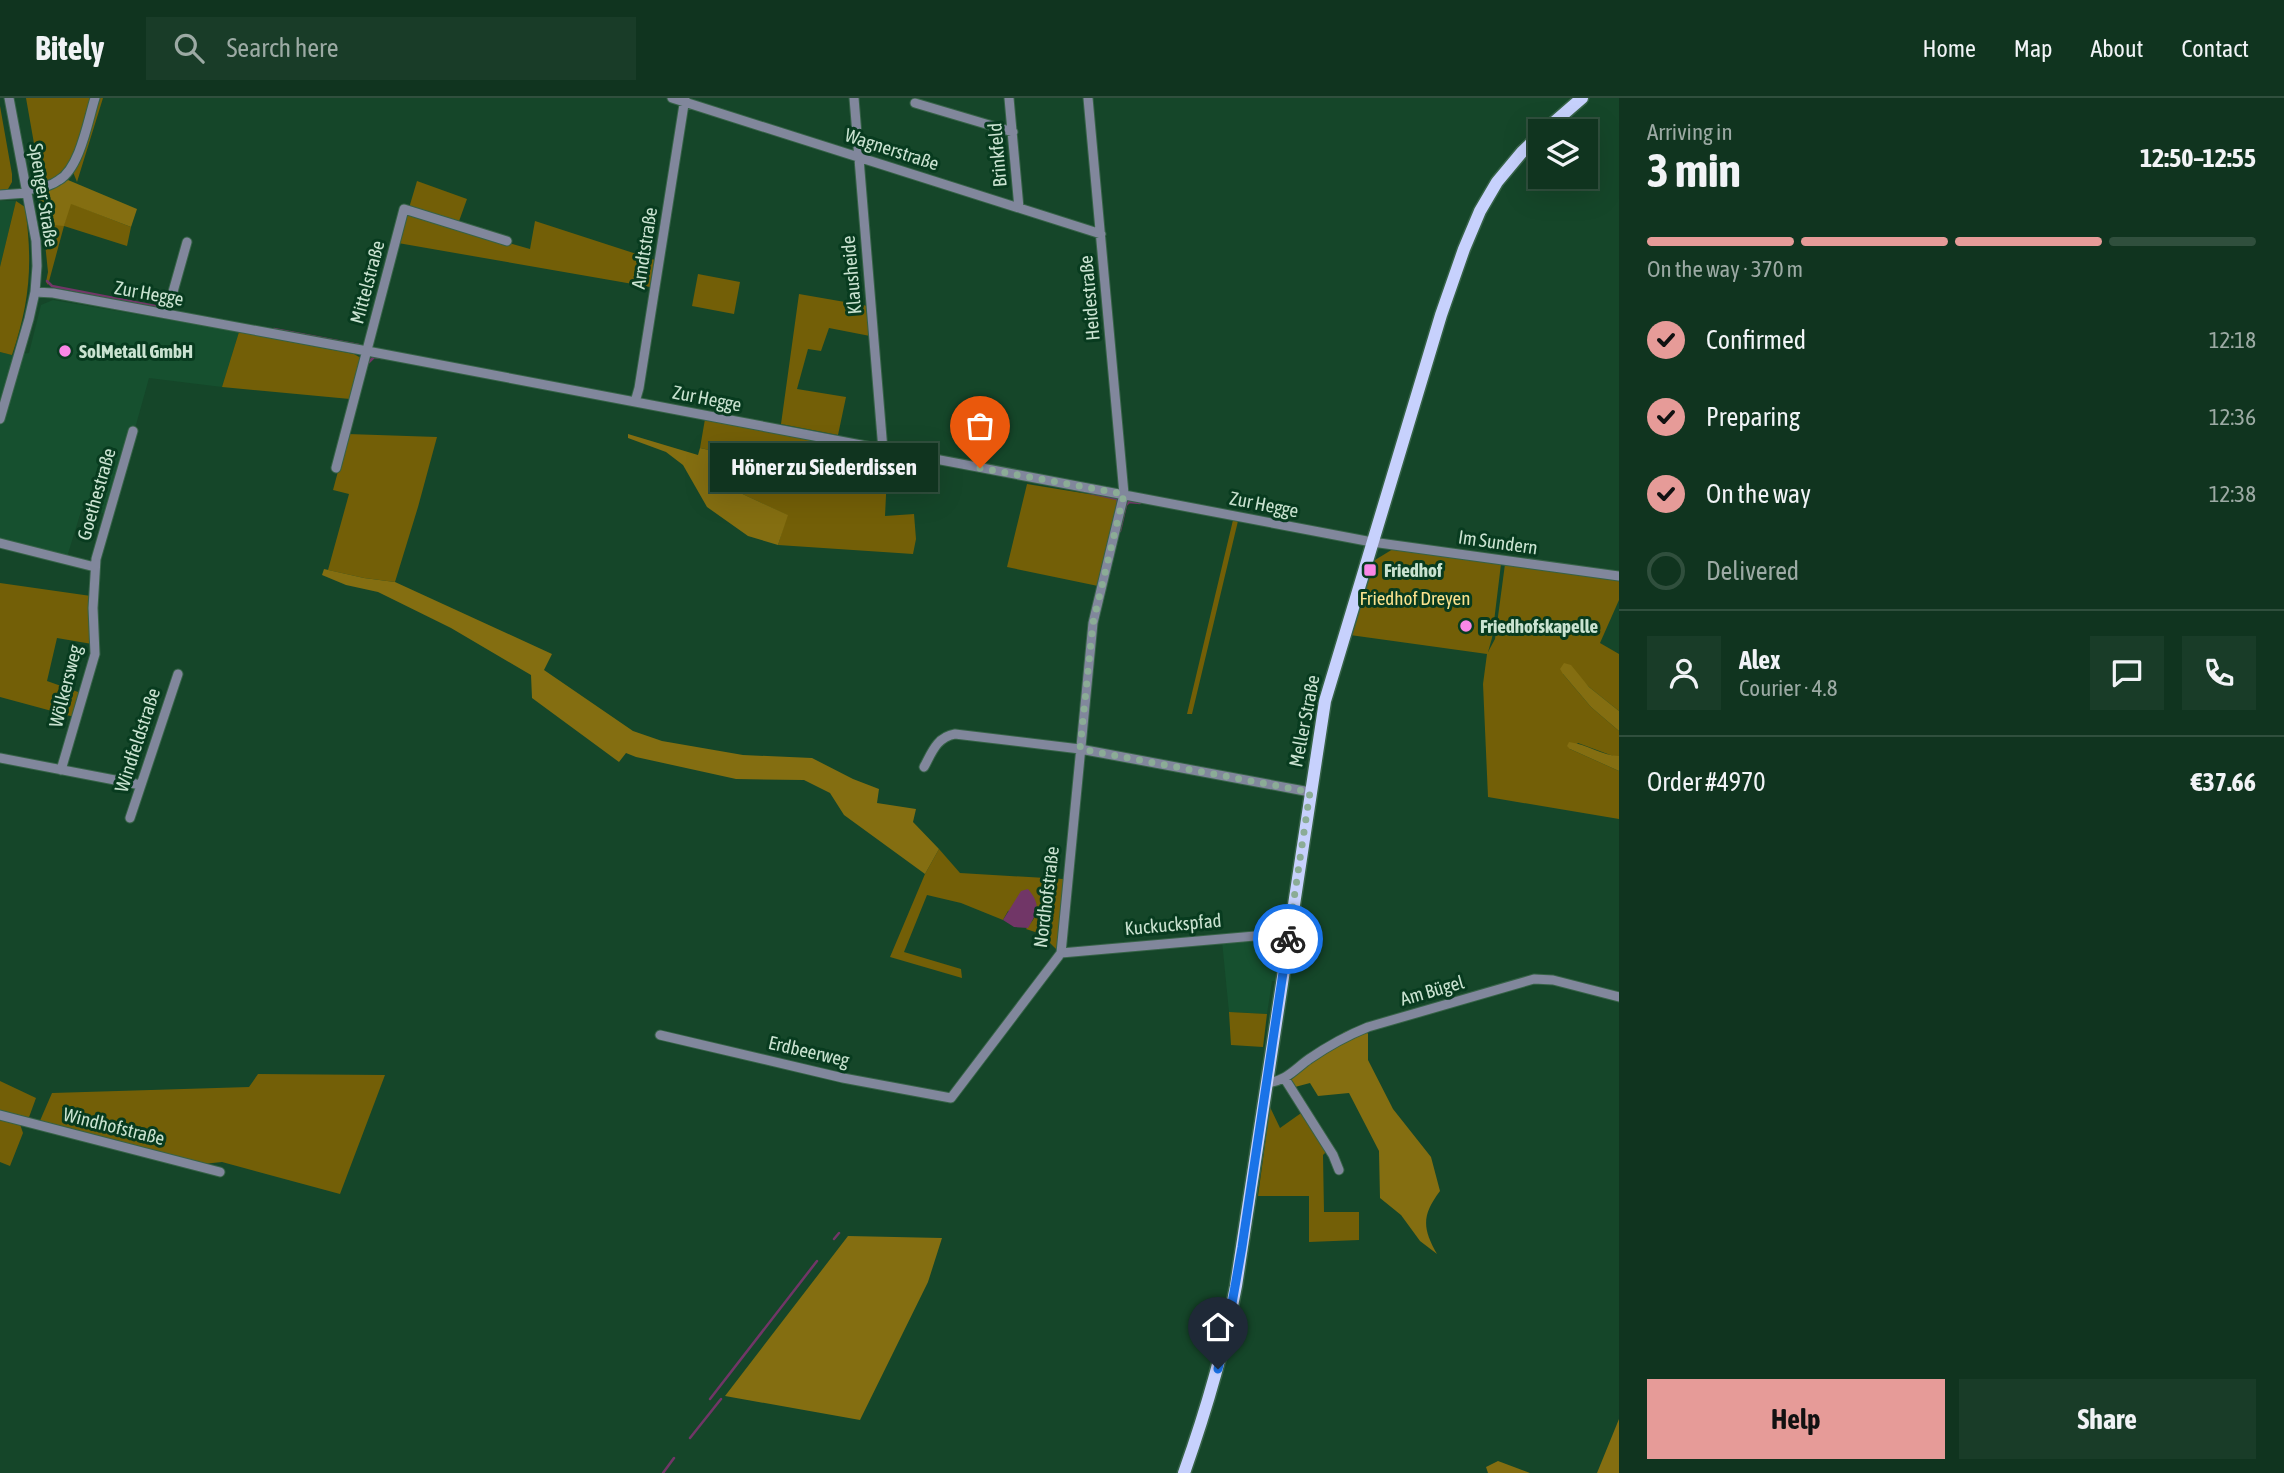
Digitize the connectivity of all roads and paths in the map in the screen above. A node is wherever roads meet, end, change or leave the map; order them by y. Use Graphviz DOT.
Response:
graph roads {
  1 [pos="9,98"];
  2 [pos="95,98"];
  3 [pos="672,98"];
  4 [pos="854,98"];
  5 [pos="1009,98"];
  6 [pos="1088,98"];
  7 [pos="1582,98"];
  8 [pos="685,100"];
  9 [pos="915,103"];
  10 [pos="1558,119"];
  11 [pos="1013,132"];
  12 [pos="1528,146"];
  13 [pos="859,157"];
  14 [pos="27,191"];
  15 [pos="0,195"];
  16 [pos="1019,208"];
  17 [pos="1101,234"];
  18 [pos="507,241"];
  19 [pos="187,242"];
  20 [pos="35,292"];
  21 [pos="167,313"];
  22 [pos="367,351"];
  23 [pos="635,402"];
  24 [pos="0,417"];
  25 [pos="133,431"];
  26 [pos="883,450"];
  27 [pos="335,468"];
  28 [pos="1124,494"];
  29 [pos="0,542"];
  30 [pos="1371,542"];
  31 [pos="95,567"];
  32 [pos="1619,576"];
  33 [pos="178,674"];
  34 [pos="1080,749"];
  35 [pos="0,758"];
  36 [pos="924,767"];
  37 [pos="61,770"];
  38 [pos="141,785"];
  39 [pos="1310,792"];
  40 [pos="130,818"];
  41 [pos="1289,933"];
  42 [pos="1061,953"];
  43 [pos="1619,997"];
  44 [pos="660,1035"];
  45 [pos="1285,1079"];
  46 [pos="1267,1083"];
  47 [pos="951,1098"];
  48 [pos="0,1115"];
  49 [pos="1339,1170"];
  50 [pos="220,1172"];
  51 [pos="1184,1473"];
  1 -- 14 [label="street, Spenger Straße"];
  2 -- 14 [label="street"];
  3 -- 8 [label="street, Wagnerstraße"];
  4 -- 13 [label="street, Klausheide"];
  5 -- 11 [label="street, Brinkfeld"];
  6 -- 17 [label="street, Heidestraße"];
  7 -- 10 [label="main road, Meller Straße"];
  8 -- 13 [label="street, Wagnerstraße"];
  8 -- 23 [label="street, Arndtstraße"];
  9 -- 11 [label="street"];
  11 -- 16 [label="street, Brinkfeld"];
  12 -- 30 [label="main road, Meller Straße"];
  13 -- 16 [label="street, Wagnerstraße"];
  13 -- 26 [label="street, Klausheide"];
  14 -- 15 [label="street"];
  14 -- 20 [label="street, Spenger Straße"];
  16 -- 17 [label="street, Wagnerstraße"];
  17 -- 28 [label="street, Heidestraße"];
  18 -- 22 [label="street, Mittelstraße"];
  19 -- 21 [label="street"];
  20 -- 21 [label="street, Zur Hegge"];
  20 -- 24 [label="street, Spenger Straße"];
  21 -- 22 [label="street, Zur Hegge"];
  22 -- 23 [label="street, Zur Hegge"];
  22 -- 27 [label="street, Mittelstraße"];
  23 -- 26 [label="street, Zur Hegge"];
  25 -- 31 [label="street, Goethestraße"];
  26 -- 28 [label="street, Zur Hegge"];
  28 -- 30 [label="street, Zur Hegge"];
  28 -- 34 [label="street, Nordhofstraße"];
  29 -- 31 [label="street"];
  30 -- 32 [label="street, Im Sundern"];
  30 -- 39 [label="main road, Meller Straße"];
  31 -- 37 [label="street, Wölkersweg"];
  33 -- 38 [label="street, Windfeldstraße"];
  34 -- 36 [label="street"];
  34 -- 39 [label="street"];
  34 -- 42 [label="street, Nordhofstraße"];
  35 -- 37 [label="street"];
  37 -- 38 [label="street"];
  38 -- 40 [label="street, Windfeldstraße"];
  39 -- 41 [label="main road, Meller Straße"];
  41 -- 42 [label="street, Kuckuckspfad"];
  41 -- 46 [label="main road, Meller Straße"];
  42 -- 47 [label="street, Nordhofstraße"];
  43 -- 45 [label="street, Am Bügel"];
  44 -- 47 [label="street, Erdbeerweg"];
  45 -- 46 [label="street, Am Bügel"];
  45 -- 49 [label="street"];
  46 -- 51 [label="main road, Meller Straße"];
  48 -- 50 [label="street, Windhofstraße"];
}
